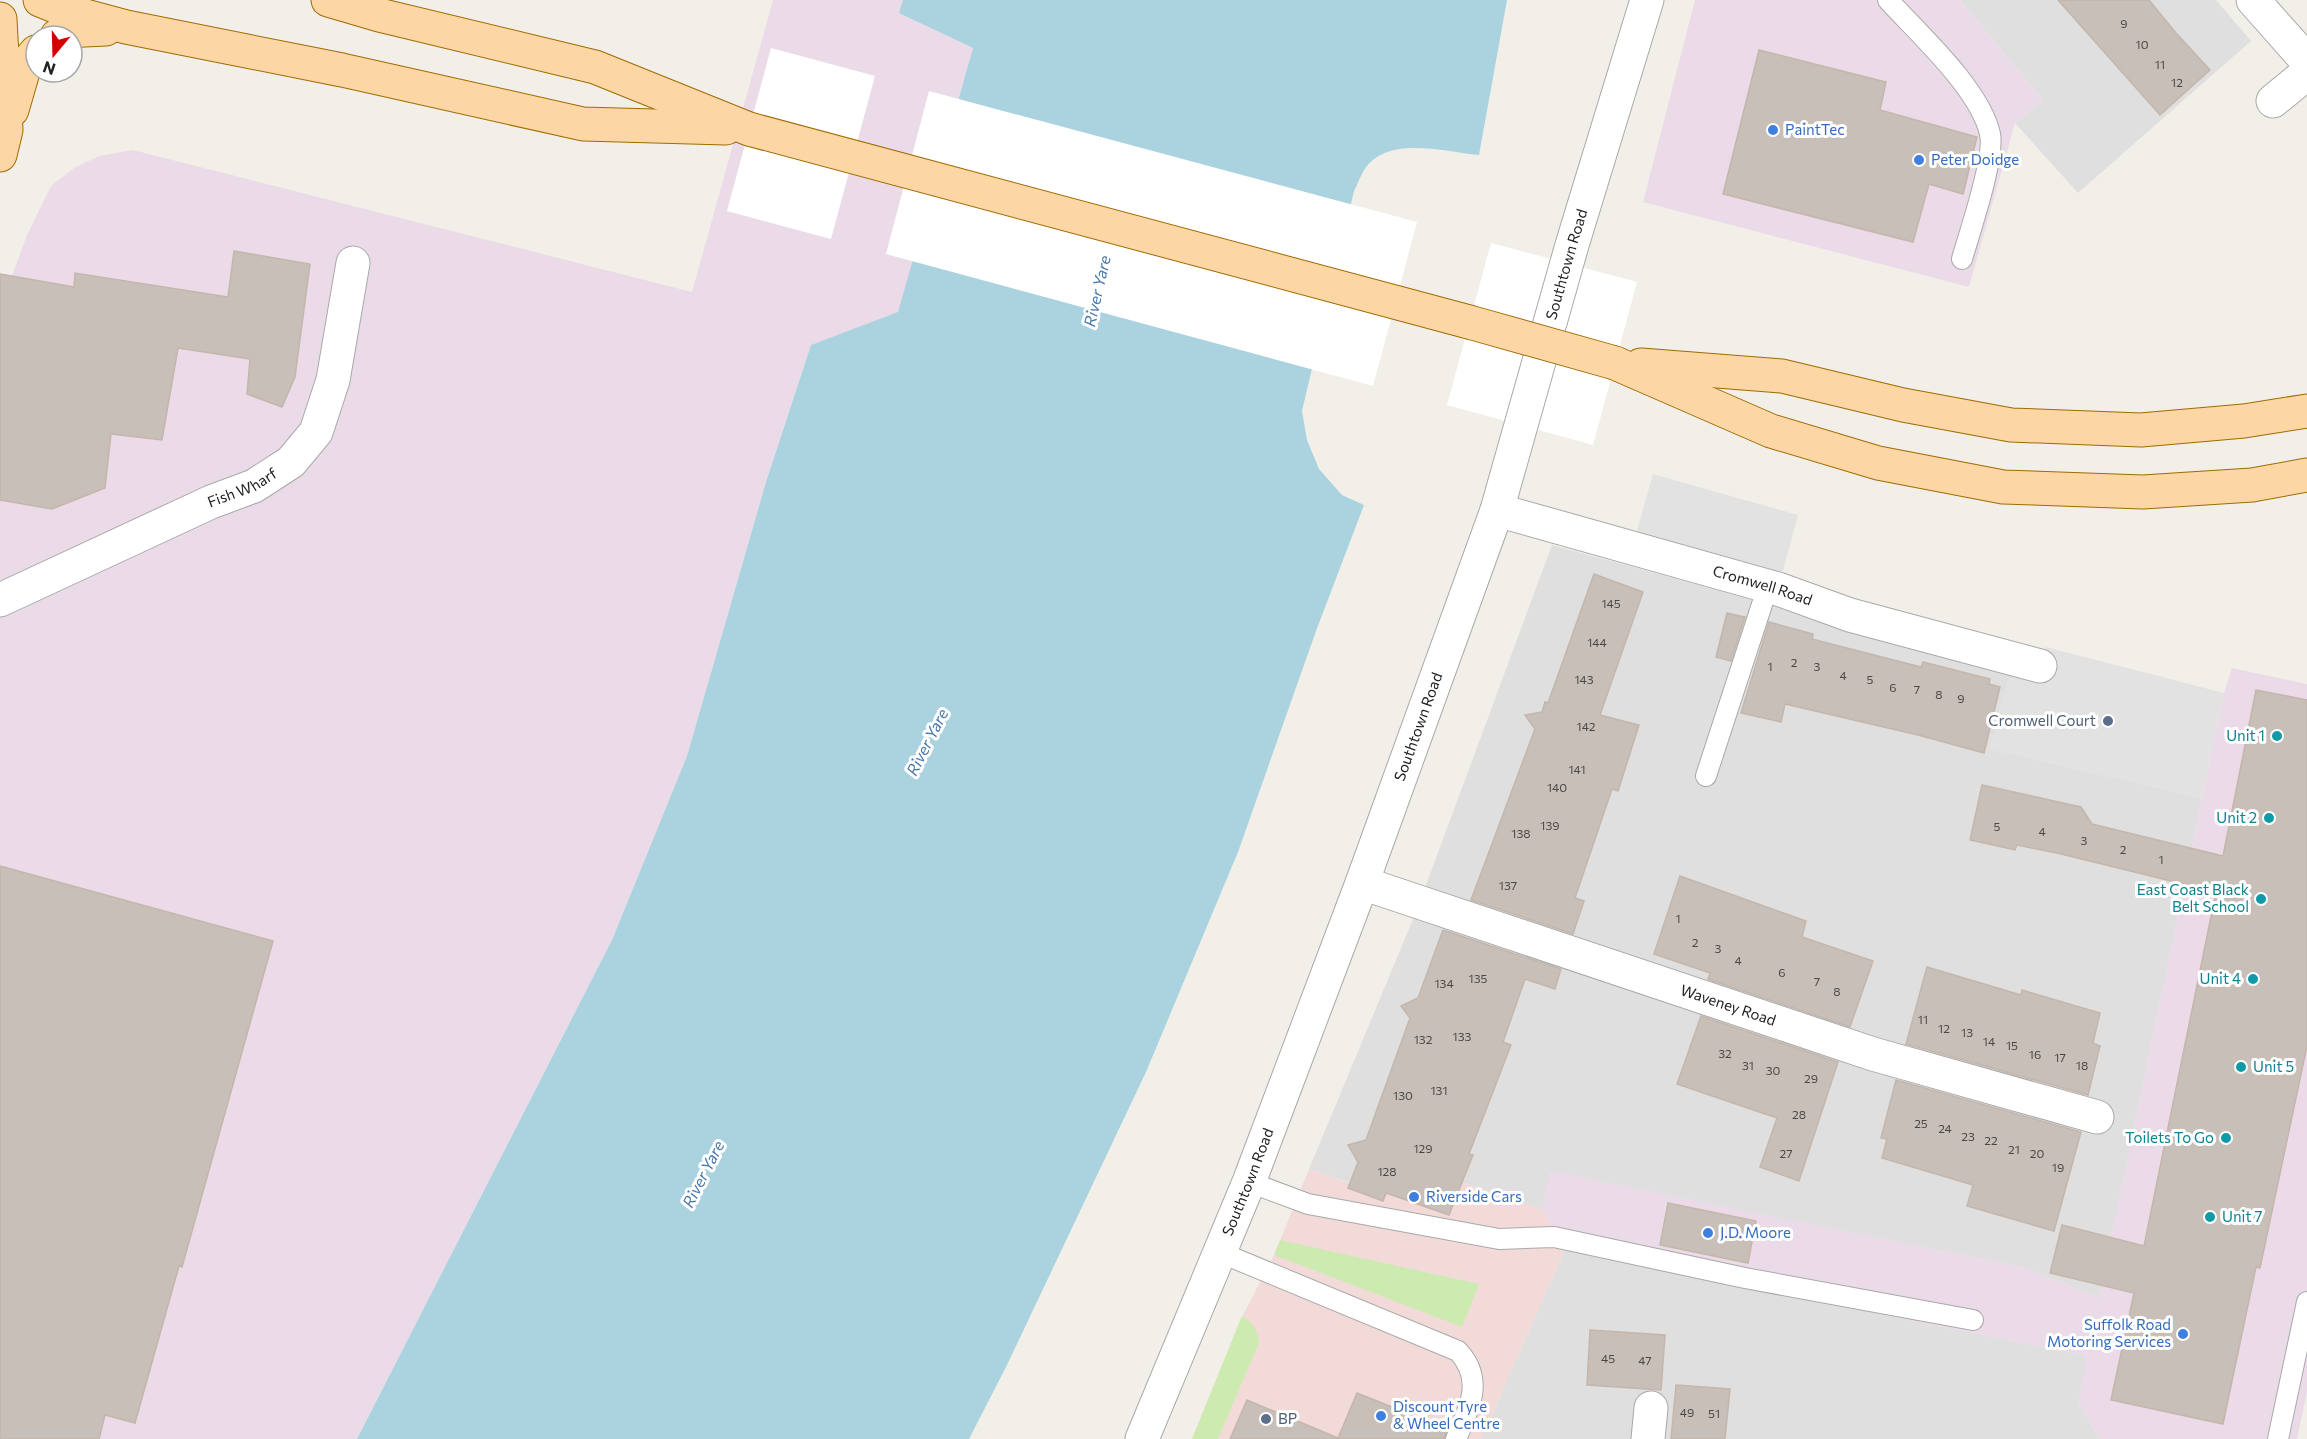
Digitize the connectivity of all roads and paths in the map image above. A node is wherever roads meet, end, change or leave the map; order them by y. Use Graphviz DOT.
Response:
graph roads {
  1 [pos="40,0"];
  2 [pos="328,0"];
  3 [pos="1647,0"];
  4 [pos="1888,0"];
  5 [pos="2253,0"];
  6 [pos="0,19"];
  7 [pos="126,27"];
  8 [pos="84,30"];
  9 [pos="2307,61"];
  10 [pos="16,62"];
  11 [pos="2307,73"];
  12 [pos="2273,101"];
  13 [pos="749,129"];
  14 [pos="3,143"];
  15 [pos="1962,259"];
  16 [pos="353,263"];
  17 [pos="1615,363"];
  18 [pos="2307,411"];
  19 [pos="2307,475"];
  20 [pos="1497,510"];
  21 [pos="1768,586"];
  22 [pos="0,600"];
  23 [pos="2033,664"];
  24 [pos="1706,776"];
  25 [pos="1362,883"];
  26 [pos="2097,1117"];
  27 [pos="1249,1182"];
  28 [pos="1219,1251"];
  29 [pos="2307,1302"];
  30 [pos="1973,1320"];
  31 [pos="1142,1439"];
  32 [pos="1456,1439"];
  33 [pos="2278,1439"];
  1 -- 7 [label="main road"];
  2 -- 13 [label="main road"];
  3 -- 20 [label="street, Southtown Road"];
  4 -- 15 [label="lane"];
  5 -- 9 [label="street"];
  6 -- 10 [label="main road"];
  7 -- 8 [label="main road"];
  7 -- 13 [label="main road"];
  10 -- 14 [label="main road"];
  11 -- 12 [label="street"];
  13 -- 17 [label="main road, bridge"];
  16 -- 22 [label="street, Fish Wharf"];
  17 -- 18 [label="main road"];
  17 -- 19 [label="main road"];
  20 -- 21 [label="street, Cromwell Road"];
  20 -- 25 [label="street, Southtown Road"];
  21 -- 23 [label="street, Cromwell Road"];
  21 -- 24 [label="lane"];
  25 -- 26 [label="street, Waveney Road"];
  25 -- 27 [label="street, Southtown Road"];
  27 -- 28 [label="street, Southtown Road"];
  27 -- 30 [label="lane"];
  28 -- 31 [label="street, Southtown Road"];
  28 -- 32 [label="lane"];
  29 -- 33 [label="lane"];
}
